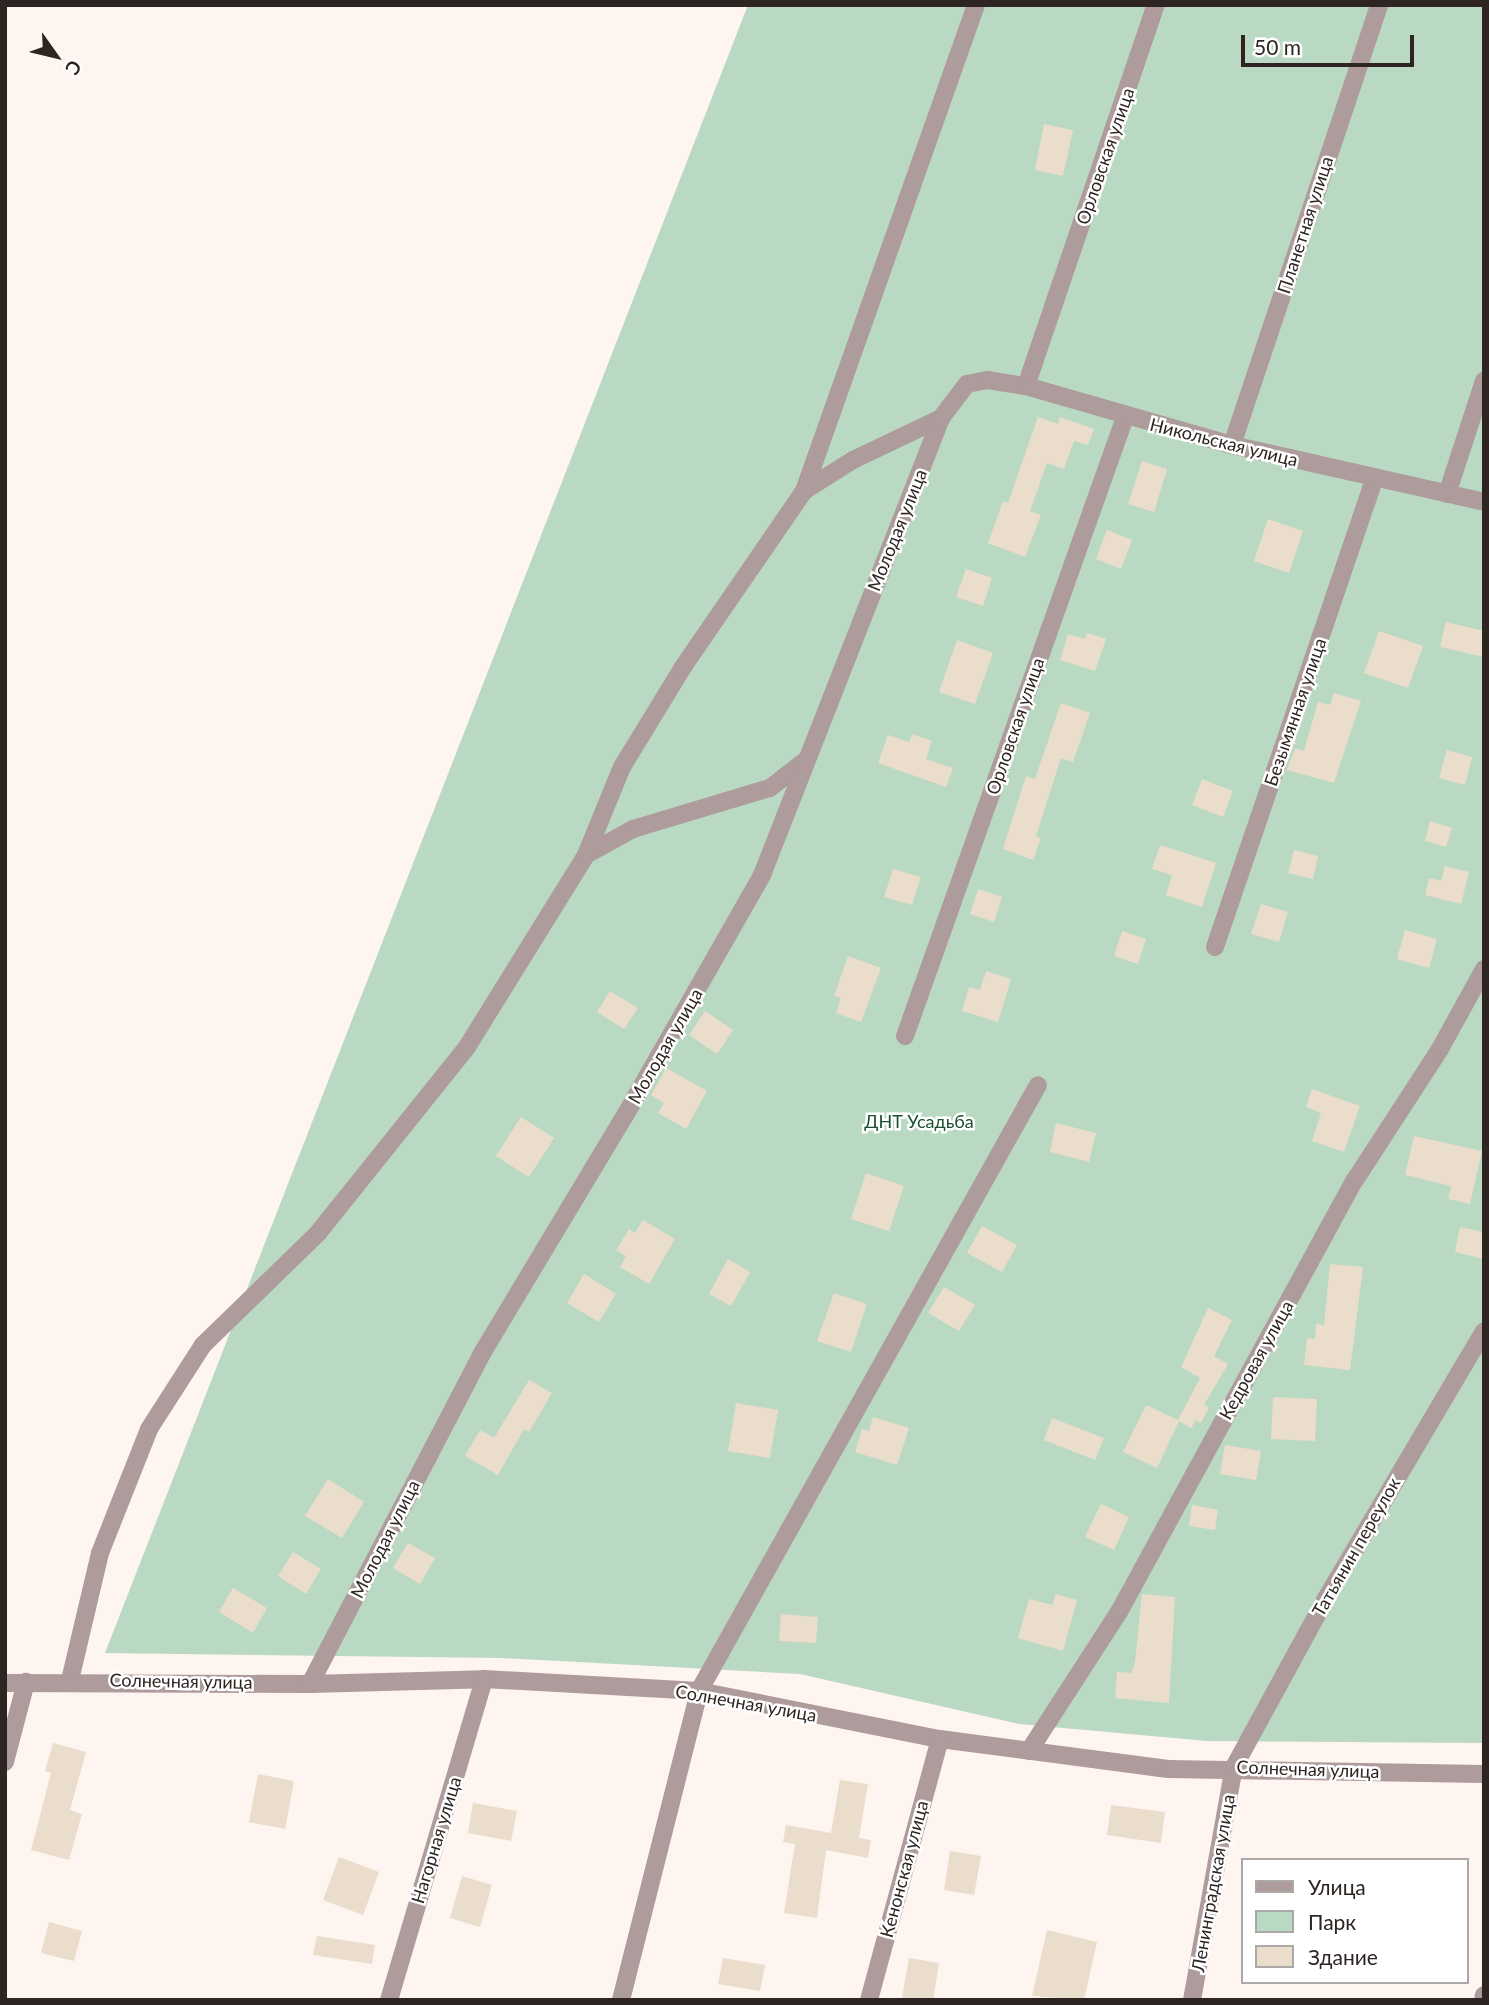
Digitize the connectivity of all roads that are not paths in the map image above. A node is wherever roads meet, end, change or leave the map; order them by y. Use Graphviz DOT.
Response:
graph roads {
  1 [pos="976,5"];
  2 [pos="1156,5"];
  3 [pos="1379,5"];
  4 [pos="1484,381"];
  5 [pos="967,384"];
  6 [pos="1026,386"];
  7 [pos="1125,417"];
  8 [pos="941,418"];
  9 [pos="1232,445"];
  10 [pos="1375,477"];
  11 [pos="804,492"];
  12 [pos="1447,494"];
  13 [pos="1484,502"];
  14 [pos="806,760"];
  15 [pos="586,855"];
  16 [pos="1215,947"];
  17 [pos="1484,970"];
  18 [pos="905,1036"];
  19 [pos="1038,1085"];
  20 [pos="1484,1331"];
  21 [pos="70,1679"];
  22 [pos="484,1679"];
  23 [pos="5,1682"];
  24 [pos="26,1682"];
  25 [pos="310,1684"];
  26 [pos="699,1691"];
  27 [pos="940,1739"];
  28 [pos="1029,1751"];
  29 [pos="5,1762"];
  30 [pos="1234,1767"];
  31 [pos="1484,1774"];
  32 [pos="388,2000"];
  33 [pos="621,2000"];
  34 [pos="869,2000"];
  35 [pos="1192,2000"];
  1 -- 11 [label="street"];
  2 -- 6 [label="street, Орловская улица"];
  3 -- 9 [label="street, Планетная улица"];
  4 -- 12 [label="street"];
  5 -- 6 [label="street, Никольская улица"];
  5 -- 8 [label="street, Молодая улица"];
  6 -- 7 [label="street, Никольская улица"];
  7 -- 9 [label="street, Никольская улица"];
  7 -- 18 [label="street, Орловская улица"];
  8 -- 11 [label="street"];
  8 -- 14 [label="street, Молодая улица"];
  9 -- 10 [label="street, Никольская улица"];
  10 -- 12 [label="street, Никольская улица"];
  10 -- 16 [label="street, Безымянная улица"];
  11 -- 15 [label="street"];
  12 -- 13 [label="street, Никольская улица"];
  14 -- 15 [label="street"];
  14 -- 25 [label="street, Молодая улица"];
  15 -- 21 [label="street"];
  17 -- 28 [label="street, Кедровая улица"];
  19 -- 26 [label="street"];
  20 -- 30 [label="street, Татьянин переулок"];
  21 -- 24 [label="street, Солнечная улица"];
  21 -- 25 [label="street, Солнечная улица"];
  22 -- 25 [label="street, Солнечная улица"];
  22 -- 26 [label="street, Солнечная улица"];
  22 -- 32 [label="street, Нагорная улица"];
  23 -- 24 [label="street, Солнечная улица"];
  24 -- 29 [label="street"];
  26 -- 27 [label="street, Солнечная улица"];
  26 -- 33 [label="street"];
  27 -- 28 [label="street, Солнечная улица"];
  27 -- 34 [label="street, Кенонская улица"];
  28 -- 30 [label="street, Солнечная улица"];
  30 -- 31 [label="street, Солнечная улица"];
  30 -- 35 [label="street, Ленинградская улица"];
}
